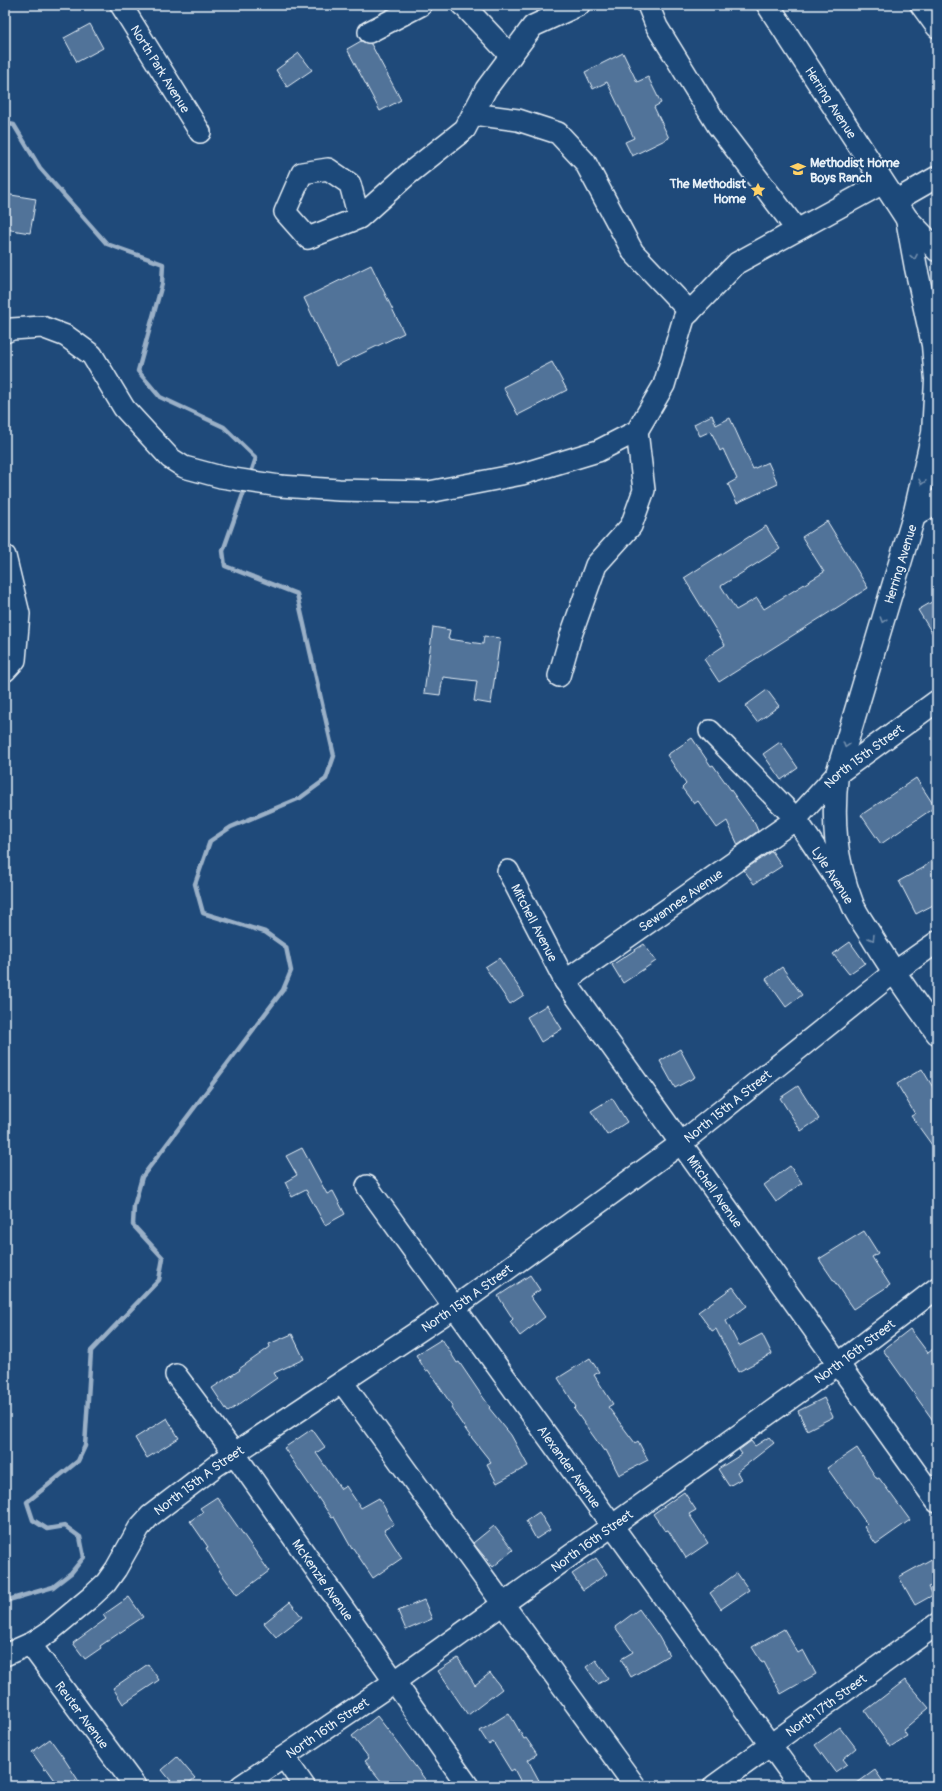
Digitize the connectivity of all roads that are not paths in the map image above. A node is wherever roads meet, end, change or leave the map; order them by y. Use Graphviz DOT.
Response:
graph roads {
  1 [pos="121,5"];
  2 [pos="421,5"];
  3 [pos="462,5"];
  4 [pos="579,5"];
  5 [pos="648,5"];
  6 [pos="768,5"];
  7 [pos="921,5"];
  8 [pos="937,27"];
  9 [pos="368,32"];
  10 [pos="511,56"];
  11 [pos="473,114"];
  12 [pos="200,132"];
  13 [pos="937,177"];
  14 [pos="889,192"];
  15 [pos="358,218"];
  16 [pos="907,219"];
  17 [pos="797,230"];
  18 [pos="937,250"];
  19 [pos="690,312"];
  20 [pos="5,332"];
  21 [pos="637,431"];
  22 [pos="937,501"];
  23 [pos="914,516"];
  24 [pos="5,556"];
  25 [pos="5,671"];
  26 [pos="559,676"];
  27 [pos="937,701"];
  28 [pos="710,731"];
  29 [pos="837,774"];
  30 [pos="796,819"];
  31 [pos="508,871"];
  32 [pos="852,904"];
  33 [pos="937,942"];
  34 [pos="893,973"];
  35 [pos="565,981"];
  36 [pos="937,1033"];
  37 [pos="680,1144"];
  38 [pos="367,1186"];
  39 [pos="937,1288"];
  40 [pos="455,1307"];
  41 [pos="838,1364"];
  42 [pos="176,1375"];
  43 [pos="342,1382"];
  44 [pos="234,1453"];
  45 [pos="937,1502"];
  46 [pos="613,1525"];
  47 [pos="504,1603"];
  48 [pos="937,1624"];
  49 [pos="30,1644"];
  50 [pos="5,1655"];
  51 [pos="394,1682"];
  52 [pos="770,1745"];
  53 [pos="284,1757"];
  54 [pos="135,1786"];
  55 [pos="241,1786"];
  56 [pos="304,1786"];
  57 [pos="468,1786"];
  58 [pos="635,1786"];
  59 [pos="714,1786"];
  60 [pos="800,1786"];
  1 -- 12 [label="street, North Park Avenue"];
  2 -- 9 [label="street"];
  3 -- 10 [label="street"];
  4 -- 10 [label="street"];
  5 -- 17 [label="street"];
  6 -- 14 [label="main road, Herring Avenue"];
  7 -- 8 [label="street"];
  10 -- 11 [label="street"];
  11 -- 15 [label="street"];
  11 -- 19 [label="street"];
  13 -- 14 [label="street"];
  14 -- 16 [label="main road, Herring Avenue"];
  14 -- 17 [label="street"];
  16 -- 18 [label="main road, Herring Avenue"];
  16 -- 23 [label="main road, Herring Avenue, one-way"];
  17 -- 19 [label="street"];
  19 -- 21 [label="street"];
  20 -- 21 [label="street"];
  21 -- 26 [label="street"];
  22 -- 23 [label="main road"];
  23 -- 29 [label="main road, Herring Avenue, one-way"];
  24 -- 25 [label="street"];
  27 -- 29 [label="street, North 15th Street"];
  28 -- 30 [label="street, Lyle Avenue"];
  29 -- 30 [label="street, North 15th Street"];
  29 -- 32 [label="main road, Herring Avenue"];
  30 -- 32 [label="street, Lyle Avenue"];
  30 -- 35 [label="street, Sewannee Avenue"];
  31 -- 35 [label="street, Mitchell Avenue"];
  32 -- 34 [label="main road, Lyle Avenue, one-way"];
  33 -- 34 [label="street, North 15th A Street"];
  34 -- 36 [label="main road, Lyle Avenue"];
  34 -- 37 [label="street, North 15th A Street"];
  35 -- 37 [label="street, Mitchell Avenue"];
  37 -- 40 [label="street, North 15th A Street"];
  37 -- 41 [label="street, Mitchell Avenue"];
  38 -- 40 [label="street, Alexander Avenue"];
  39 -- 41 [label="street, North 16th Street"];
  40 -- 43 [label="street, North 15th A Street"];
  40 -- 46 [label="street, Alexander Avenue"];
  41 -- 45 [label="street, Mitchell Avenue"];
  41 -- 46 [label="street, North 16th Street"];
  42 -- 44 [label="street, McKenzie Avenue"];
  43 -- 44 [label="street, North 15th A Street"];
  43 -- 47 [label="street"];
  44 -- 49 [label="street, North 15th A Street"];
  44 -- 51 [label="street, McKenzie Avenue"];
  46 -- 47 [label="street, North 16th Street"];
  46 -- 52 [label="street, Alexander Avenue"];
  47 -- 51 [label="street, North 16th Street"];
  47 -- 58 [label="street"];
  48 -- 52 [label="street, North 17th Street"];
  49 -- 50 [label="street, North 15th A Street"];
  49 -- 54 [label="street, Reuter Avenue"];
  51 -- 53 [label="street, North 16th Street"];
  51 -- 57 [label="street, McKenzie Avenue"];
  52 -- 59 [label="street, North 17th Street"];
  52 -- 60 [label="street, Alexander Avenue"];
  53 -- 55 [label="street, North 16th Street"];
  53 -- 56 [label="street"];
}
